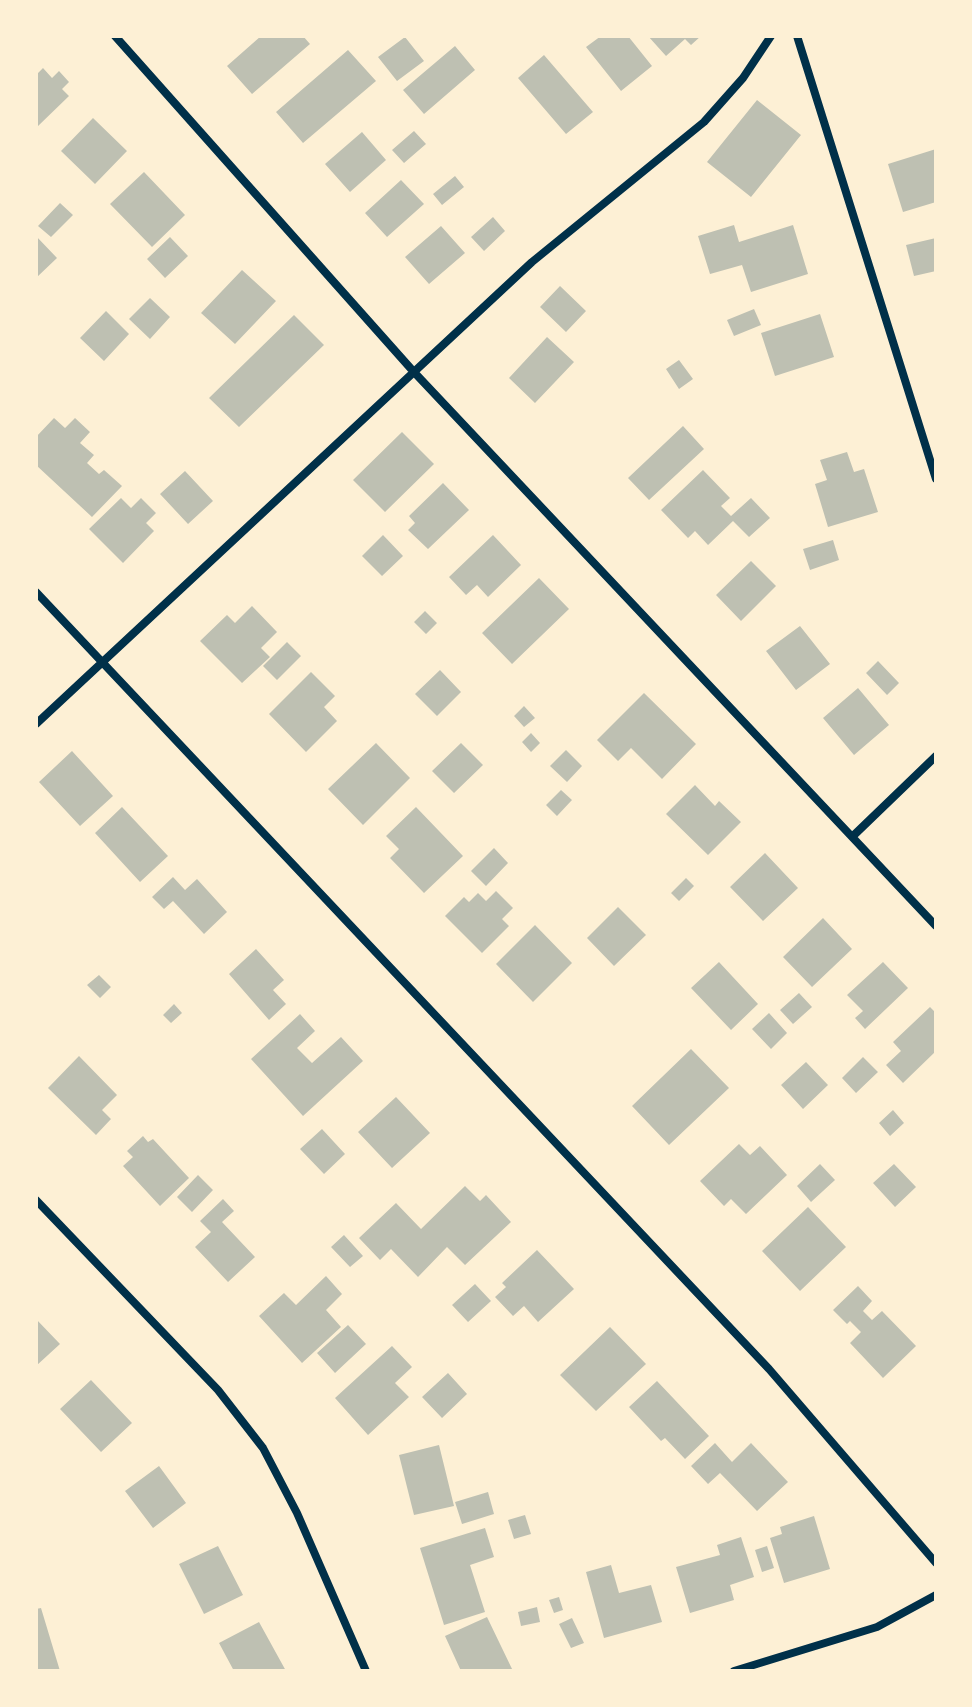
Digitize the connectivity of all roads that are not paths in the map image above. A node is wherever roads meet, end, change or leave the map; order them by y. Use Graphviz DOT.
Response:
graph roads {
  1 [pos="115,36"];
  2 [pos="771,36"];
  3 [pos="797,36"];
  4 [pos="413,371"];
  5 [pos="936,479"];
  6 [pos="36,592"];
  7 [pos="102,662"];
  8 [pos="36,724"];
  9 [pos="936,756"];
  10 [pos="853,836"];
  11 [pos="936,926"];
  12 [pos="36,1200"];
  13 [pos="936,1563"];
  14 [pos="936,1595"];
  15 [pos="366,1671"];
  16 [pos="734,1671"];
  1 -- 4 [label="street"];
  2 -- 4 [label="street"];
  3 -- 5 [label="street"];
  4 -- 7 [label="street"];
  4 -- 10 [label="street"];
  6 -- 7 [label="street"];
  7 -- 8 [label="street"];
  7 -- 13 [label="street"];
  9 -- 10 [label="street"];
  10 -- 11 [label="street"];
  12 -- 15 [label="street"];
  14 -- 16 [label="street"];
}
